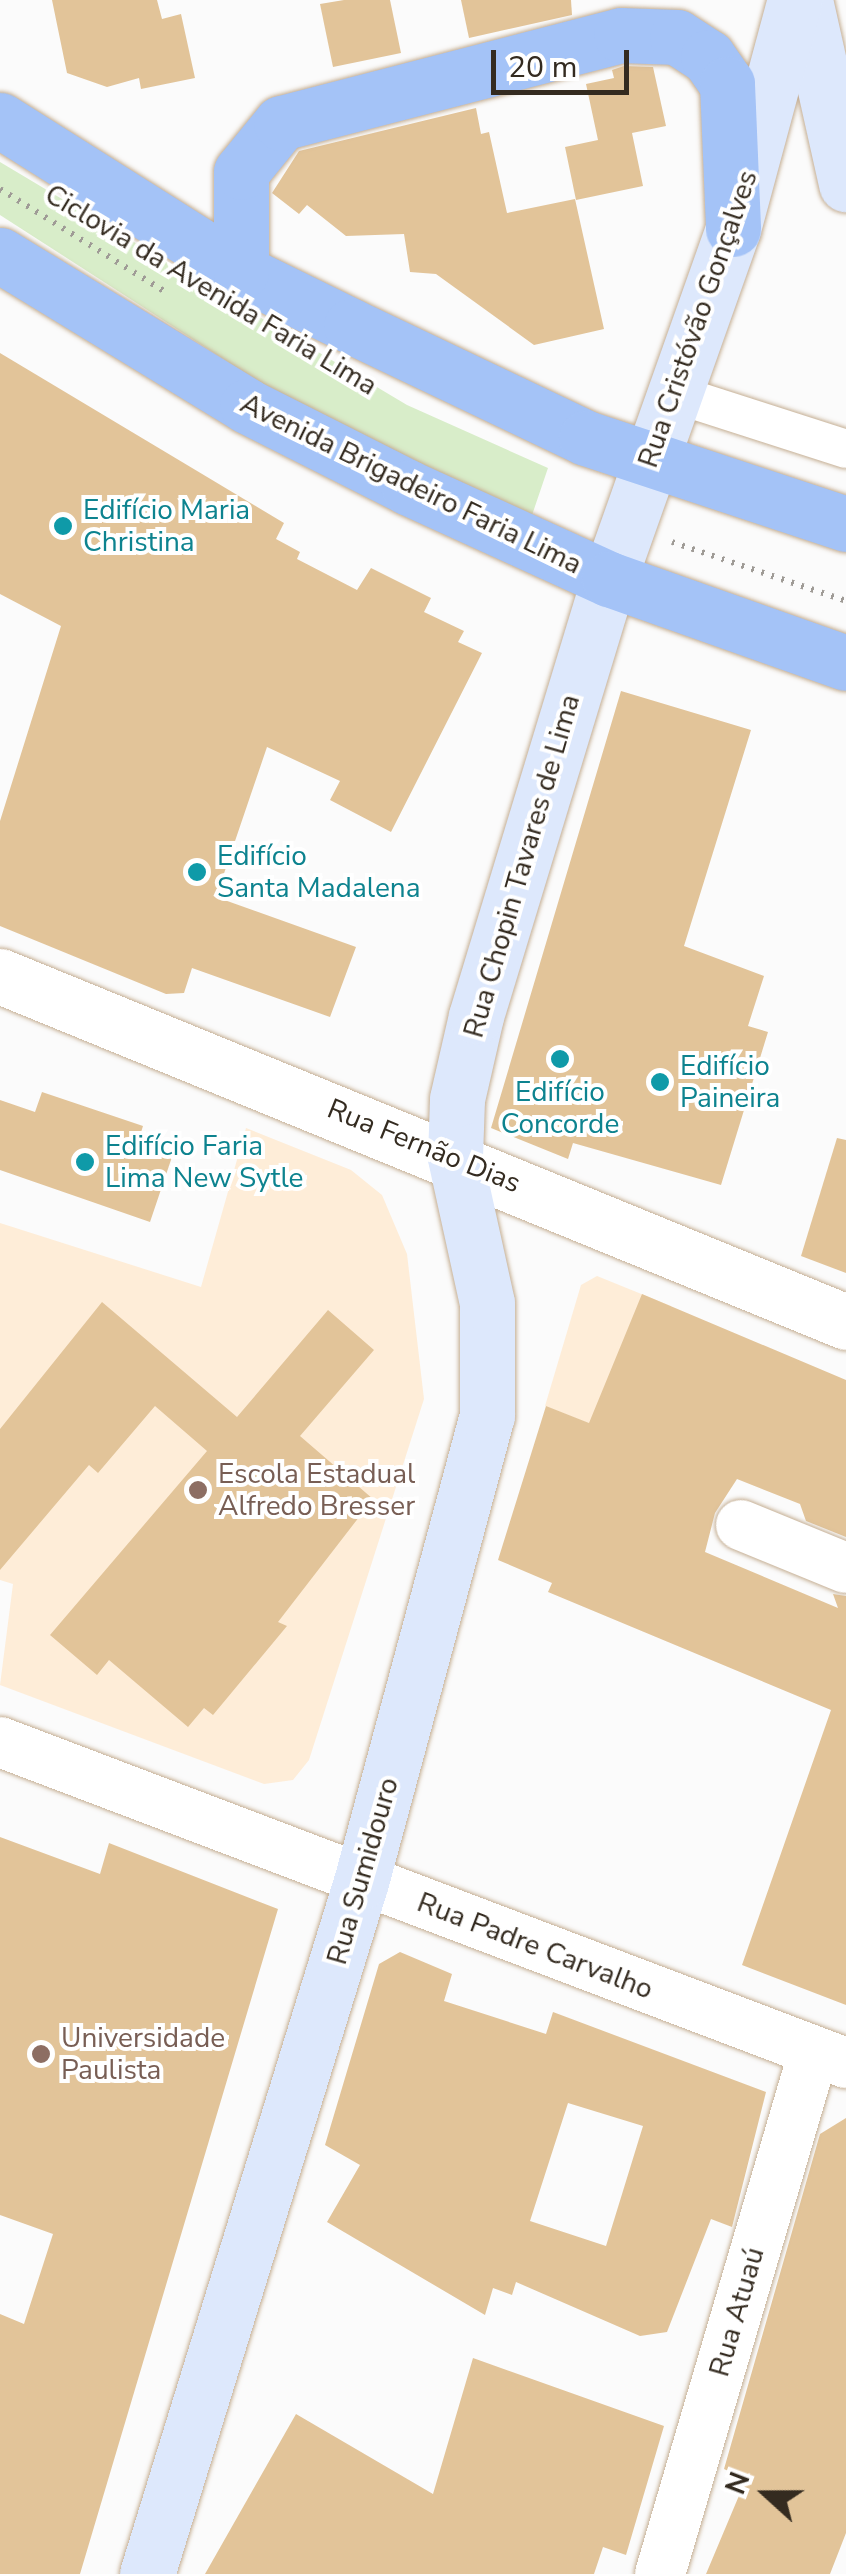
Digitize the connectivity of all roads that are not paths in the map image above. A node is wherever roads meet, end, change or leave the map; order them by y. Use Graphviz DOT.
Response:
graph roads {
  1 [pos="795,0"];
  2 [pos="804,0"];
  3 [pos="0,120"];
  4 [pos="846,184"];
  5 [pos="733,229"];
  6 [pos="0,256"];
  7 [pos="241,272"];
  8 [pos="675,394"];
  9 [pos="846,449"];
  10 [pos="650,462"];
  11 [pos="846,524"];
  12 [pos="609,579"];
  13 [pos="846,663"];
  14 [pos="0,976"];
  15 [pos="455,1157"];
  16 [pos="846,1322"];
  17 [pos="741,1525"];
  18 [pos="846,1568"];
  19 [pos="0,1742"];
  20 [pos="361,1882"];
  21 [pos="830,2057"];
  22 [pos="147,2574"];
  23 [pos="660,2574"];
  1 -- 5 [label="main road, Rua Cristóvão Gonçalves"];
  2 -- 4 [label="main road"];
  3 -- 7 [label="highway"];
  5 -- 7 [label="highway"];
  5 -- 8 [label="main road, Rua Cristóvão Gonçalves"];
  6 -- 12 [label="highway, Avenida Brigadeiro Faria Lima"];
  7 -- 10 [label="highway"];
  8 -- 9 [label="street"];
  8 -- 10 [label="main road, Rua Cristóvão Gonçalves"];
  10 -- 11 [label="highway"];
  10 -- 12 [label="main road, Rua Cristóvão Gonçalves"];
  12 -- 13 [label="highway, Avenida Brigadeiro Faria Lima"];
  12 -- 15 [label="main road, Rua Chopin Tavares de Lima"];
  14 -- 15 [label="street, Rua Fernão Dias"];
  15 -- 16 [label="street, Rua Fernão Dias"];
  15 -- 20 [label="main road, Rua Sumidouro"];
  17 -- 18 [label="street"];
  19 -- 20 [label="street, Rua Padre Carvalho"];
  20 -- 21 [label="street, Rua Padre Carvalho"];
  20 -- 22 [label="main road, Rua Sumidouro"];
  21 -- 23 [label="street, Rua Atuaú"];
}
